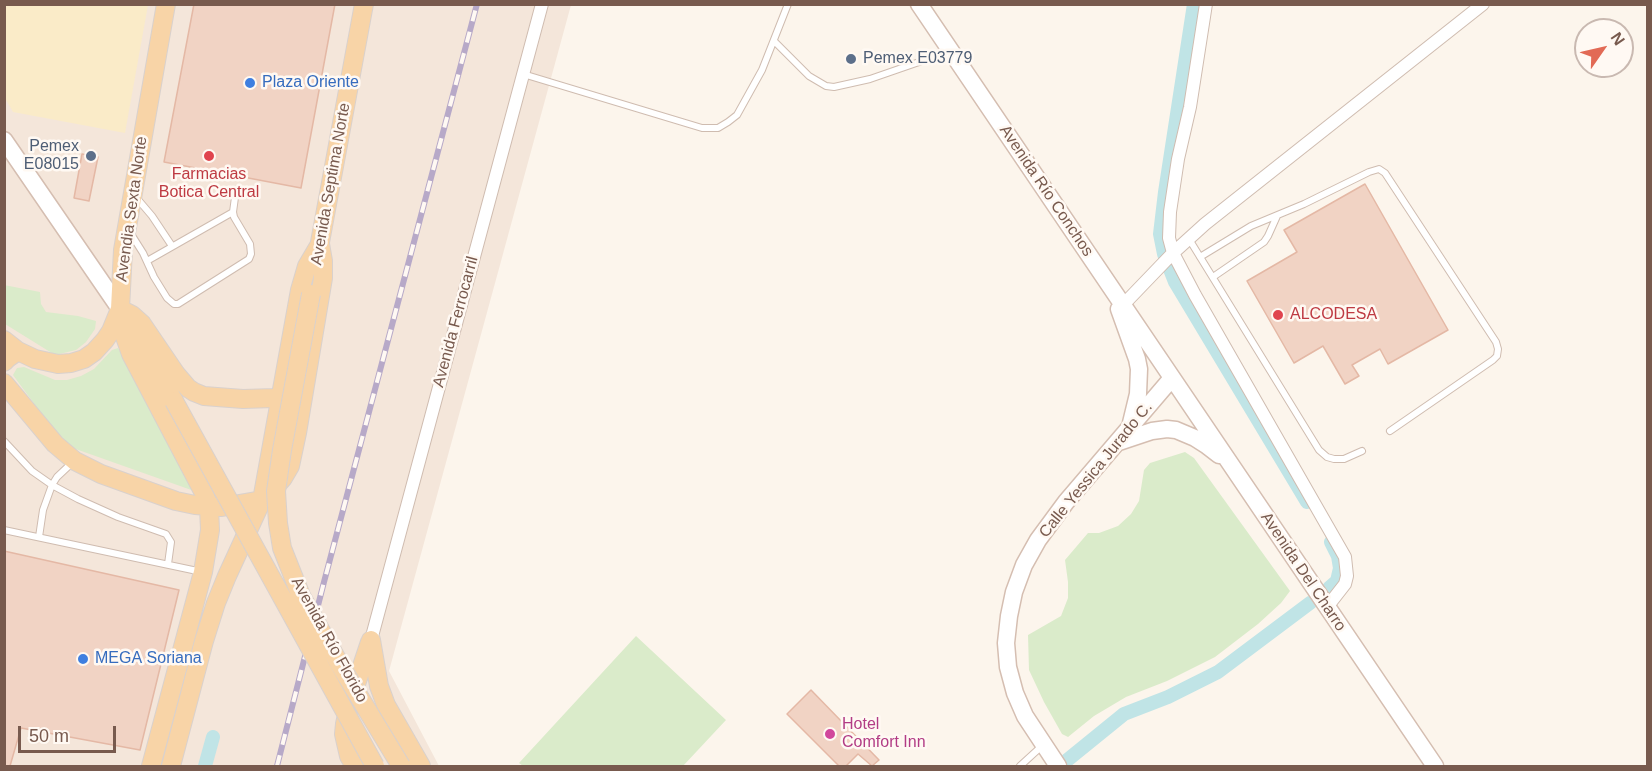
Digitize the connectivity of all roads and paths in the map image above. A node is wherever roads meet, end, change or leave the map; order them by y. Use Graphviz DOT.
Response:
graph roads {
  1 [pos="166,4"];
  2 [pos="364,4"];
  3 [pos="542,4"];
  4 [pos="788,4"];
  5 [pos="919,4"];
  6 [pos="1206,4"];
  7 [pos="1483,4"];
  8 [pos="774,41"];
  9 [pos="950,51"];
  10 [pos="523,73"];
  11 [pos="4,140"];
  12 [pos="236,190"];
  13 [pos="132,193"];
  14 [pos="233,212"];
  15 [pos="1277,216"];
  16 [pos="126,227"];
  17 [pos="1189,238"];
  18 [pos="320,244"];
  19 [pos="172,246"];
  20 [pos="1173,254"];
  21 [pos="1200,257"];
  22 [pos="147,261"];
  23 [pos="1213,277"];
  24 [pos="1112,289"];
  25 [pos="311,294"];
  26 [pos="1123,305"];
  27 [pos="120,309"];
  28 [pos="9,351"];
  29 [pos="1172,378"];
  30 [pos="4,383"];
  31 [pos="280,396"];
  32 [pos="1129,428"];
  33 [pos="1390,431"];
  34 [pos="4,441"];
  35 [pos="1115,444"];
  36 [pos="1362,451"];
  37 [pos="75,461"];
  38 [pos="1231,466"];
  39 [pos="52,484"];
  40 [pos="262,500"];
  41 [pos="209,507"];
  42 [pos="4,530"];
  43 [pos="39,537"];
  44 [pos="168,564"];
  45 [pos="203,572"];
  46 [pos="1327,607"];
  47 [pos="371,640"];
  48 [pos="400,732"];
  49 [pos="1043,744"];
  50 [pos="1056,764"];
  51 [pos="151,766"];
  52 [pos="171,766"];
  53 [pos="356,766"];
  54 [pos="375,766"];
  55 [pos="401,766"];
  56 [pos="421,766"];
  57 [pos="1020,766"];
  58 [pos="1435,766"];
  1 -- 13 [label="main road, Avendia Sexta Norte"];
  2 -- 18 [label="main road, Avenida Septima Norte"];
  3 -- 10 [label="street, Avenida Ferrocarril"];
  4 -- 8 [label="lane"];
  5 -- 9 [label="main road, Avenida Río Conchos"];
  6 -- 20 [label="street"];
  7 -- 17 [label="street"];
  8 -- 9 [label="lane"];
  8 -- 10 [label="lane"];
  9 -- 24 [label="main road, Avenida Río Conchos"];
  10 -- 47 [label="street, Avenida Ferrocarril"];
  11 -- 27 [label="main road"];
  12 -- 14 [label="lane"];
  13 -- 16 [label="main road, Avendia Sexta Norte"];
  13 -- 19 [label="lane"];
  14 -- 19 [label="lane"];
  14 -- 22 [label="lane"];
  15 -- 21 [label="lane"];
  15 -- 23 [label="lane"];
  15 -- 33 [label="lane"];
  16 -- 22 [label="lane"];
  16 -- 27 [label="main road, Avendia Sexta Norte"];
  17 -- 20 [label="street"];
  17 -- 21 [label="lane"];
  18 -- 25 [label="main road, Avenida Septima Norte"];
  18 -- 31 [label="main road"];
  18 -- 40 [label="main road"];
  19 -- 22 [label="lane"];
  20 -- 26 [label="street"];
  20 -- 46 [label="street"];
  21 -- 23 [label="lane"];
  23 -- 36 [label="lane"];
  24 -- 26 [label="main road, Avenida Río Conchos"];
  24 -- 32 [label="main road"];
  25 -- 55 [label="main road, Avenida Río Florido, bridge"];
  26 -- 29 [label="main road, Avenida Río Conchos"];
  27 -- 28 [label="main road"];
  27 -- 31 [label="main road"];
  27 -- 41 [label="main road"];
  27 -- 54 [label="main road, Avenida Río Florido, bridge"];
  29 -- 32 [label="main road, Calle Yessica Jurado C."];
  29 -- 38 [label="main road, Avenida Del Charro"];
  30 -- 37 [label="main road"];
  31 -- 40 [label="main road"];
  32 -- 35 [label="main road, Calle Yessica Jurado C."];
  34 -- 39 [label="lane"];
  35 -- 38 [label="main road"];
  35 -- 49 [label="main road, Calle Yessica Jurado C."];
  37 -- 39 [label="lane"];
  37 -- 41 [label="main road"];
  38 -- 46 [label="main road, Avenida Del Charro"];
  39 -- 43 [label="lane"];
  39 -- 44 [label="lane"];
  40 -- 41 [label="main road"];
  40 -- 52 [label="main road"];
  41 -- 45 [label="main road"];
  42 -- 43 [label="lane"];
  43 -- 44 [label="lane"];
  44 -- 45 [label="lane"];
  45 -- 51 [label="main road"];
  46 -- 58 [label="main road, Avenida Del Charro"];
  47 -- 48 [label="main road"];
  47 -- 53 [label="main road"];
  48 -- 53 [label="main road"];
  48 -- 56 [label="main road"];
  49 -- 50 [label="main road, Calle Yessica Jurado C."];
  49 -- 57 [label="lane"];
}
